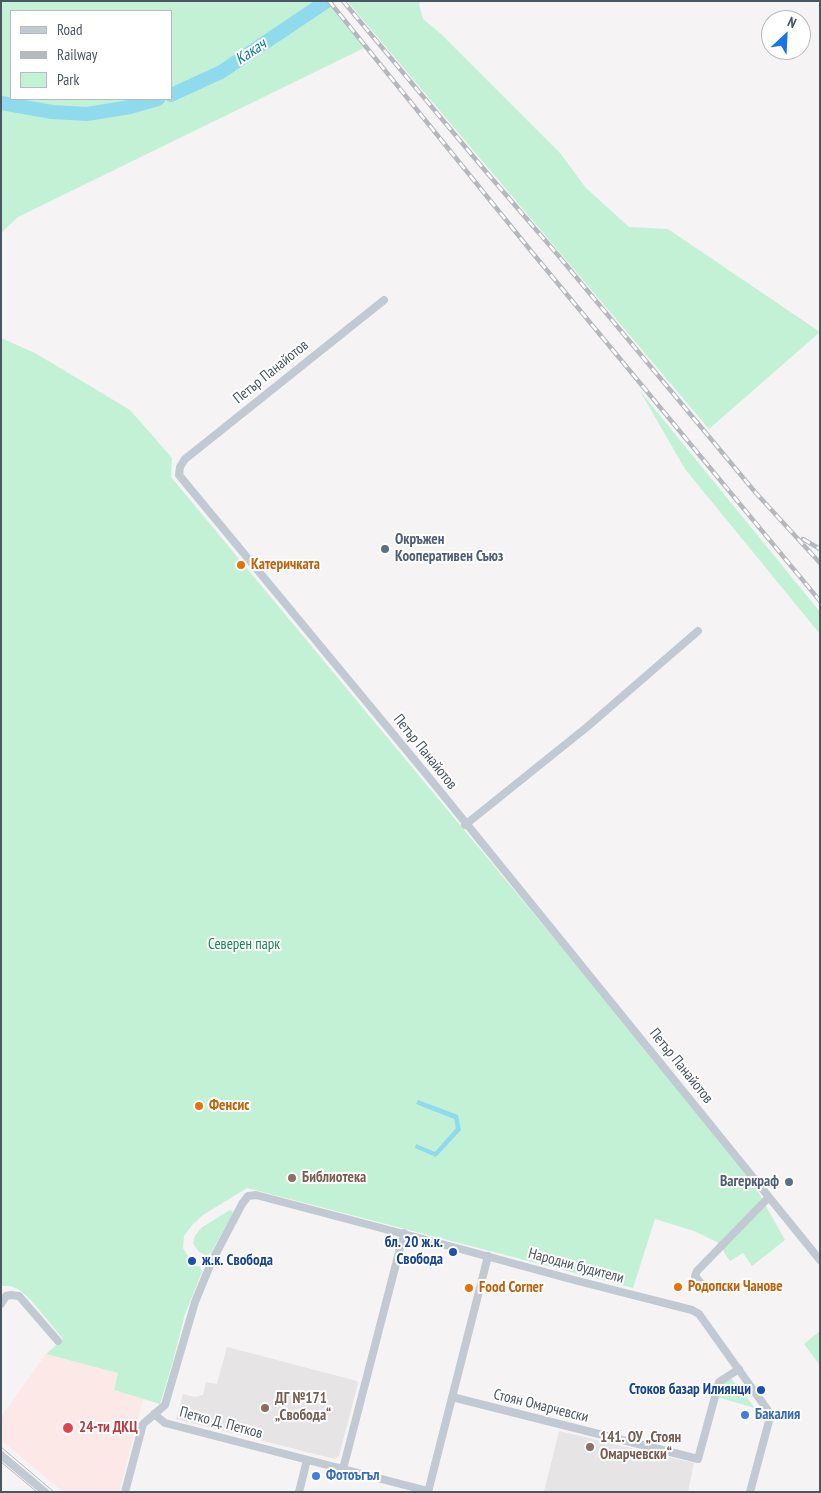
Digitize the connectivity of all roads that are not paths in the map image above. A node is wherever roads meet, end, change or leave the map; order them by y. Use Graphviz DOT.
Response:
graph roads {
  1 [pos="384,300"];
  2 [pos="698,632"];
  3 [pos="465,824"];
  4 [pos="768,1197"];
  5 [pos="404,1234"];
  6 [pos="488,1256"];
  7 [pos="820,1260"];
  8 [pos="700,1282"];
  9 [pos="1,1304"];
  10 [pos="58,1341"];
  11 [pos="739,1369"];
  12 [pos="452,1398"];
  13 [pos="154,1414"];
  14 [pos="1,1455"];
  15 [pos="307,1460"];
  16 [pos="343,1469"];
  17 [pos="428,1491"];
  18 [pos="45,1492"];
  19 [pos="125,1492"];
  20 [pos="299,1492"];
  21 [pos="750,1492"];
  1 -- 3 [label="street, Петър Панайотов"];
  2 -- 3 [label="street"];
  3 -- 4 [label="street, Петър Панайотов"];
  4 -- 7 [label="street, Петър Панайотов"];
  4 -- 8 [label="street"];
  5 -- 6 [label="street, Народни будители"];
  5 -- 13 [label="street, Народни будители"];
  5 -- 16 [label="street"];
  6 -- 11 [label="street, Народни будители"];
  6 -- 12 [label="street"];
  9 -- 10 [label="street"];
  11 -- 12 [label="street, Стоян Омарчевски"];
  11 -- 21 [label="street, Народни будители"];
  12 -- 17 [label="street"];
  13 -- 15 [label="street, Петко Д. Петков"];
  13 -- 19 [label="street"];
  14 -- 18 [label="street"];
  15 -- 16 [label="street, Петко Д. Петков"];
  15 -- 20 [label="street"];
  16 -- 17 [label="street, Петко Д. Петков"];
}
